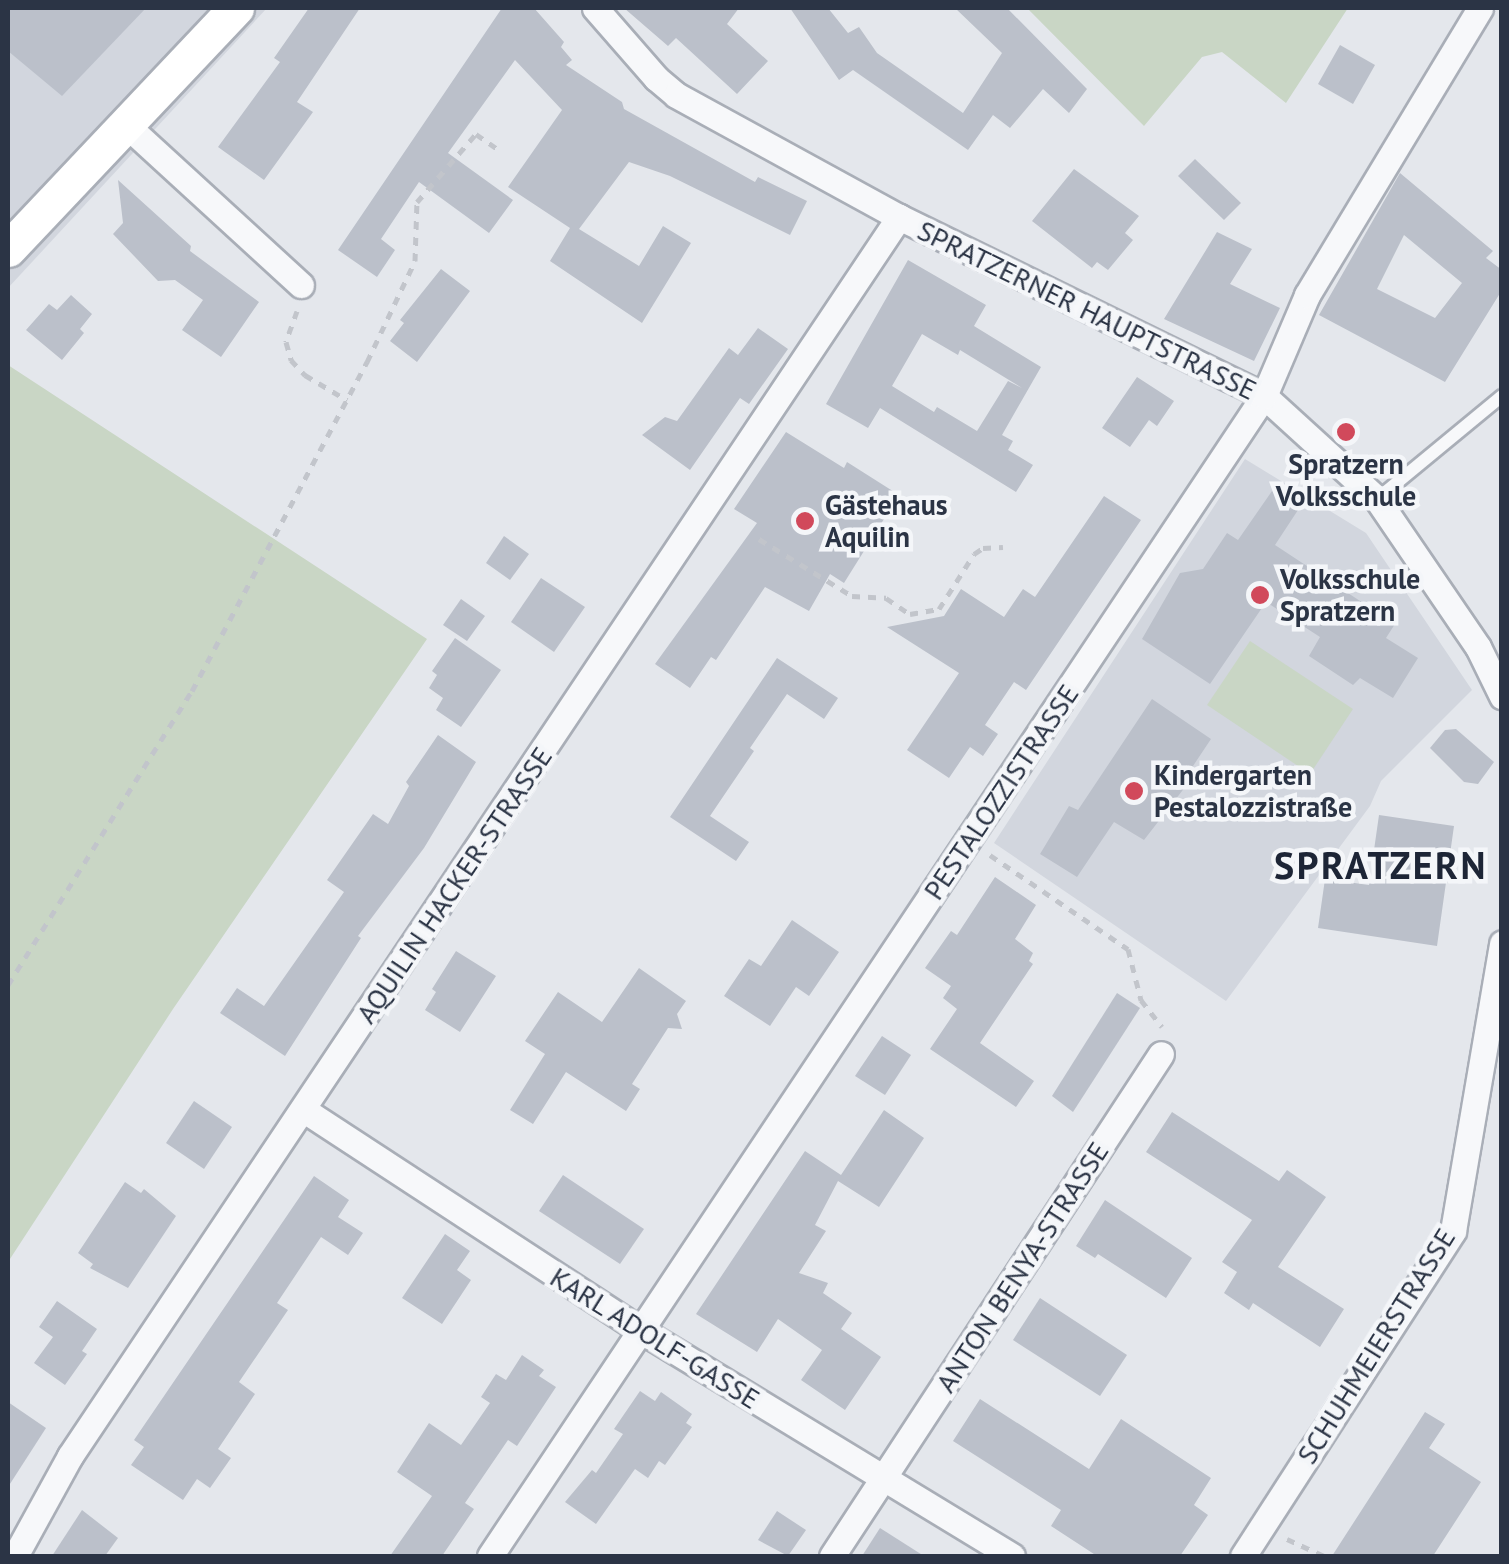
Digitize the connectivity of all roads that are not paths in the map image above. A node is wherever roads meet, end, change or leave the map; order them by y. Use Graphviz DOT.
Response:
graph roads {
  1 [pos="236,8"];
  2 [pos="594,8"];
  3 [pos="1480,8"];
  4 [pos="124,123"];
  5 [pos="899,217"];
  6 [pos="8,248"];
  7 [pos="302,286"];
  8 [pos="1264,396"];
  9 [pos="1502,396"];
  10 [pos="1377,499"];
  11 [pos="1502,696"];
  12 [pos="1502,943"];
  13 [pos="1161,1054"];
  14 [pos="304,1110"];
  15 [pos="642,1332"];
  16 [pos="883,1479"];
  17 [pos="15,1556"];
  18 [pos="490,1556"];
  19 [pos="832,1556"];
  20 [pos="1012,1556"];
  21 [pos="1243,1556"];
  1 -- 4 [label="main road"];
  2 -- 5 [label="street, SPRATZERNER HAUPTSTRASSE"];
  3 -- 8 [label="street, PESTALOZZISTRASSE"];
  4 -- 6 [label="main road"];
  4 -- 7 [label="street"];
  5 -- 8 [label="street, SPRATZERNER HAUPTSTRASSE"];
  5 -- 14 [label="street, AQUILIN HACKER-STRASSE"];
  8 -- 10 [label="street, SPRATZERNER HAUPTSTRASSE"];
  8 -- 15 [label="street, PESTALOZZISTRASSE"];
  9 -- 10 [label="lane"];
  10 -- 11 [label="street, SPRATZERNER HAUPTSTRASSE"];
  12 -- 21 [label="street, SCHUHMEIERSTRASSE"];
  13 -- 16 [label="street, ANTON BENYA-STRASSE"];
  14 -- 15 [label="street, KARL ADOLF-GASSE"];
  14 -- 17 [label="street, AQUILIN HACKER-STRASSE"];
  15 -- 16 [label="street, KARL ADOLF-GASSE"];
  15 -- 18 [label="street, PESTALOZZISTRASSE"];
  16 -- 19 [label="street, ANTON BENYA-STRASSE"];
  16 -- 20 [label="street, KARL ADOLF-GASSE"];
}
